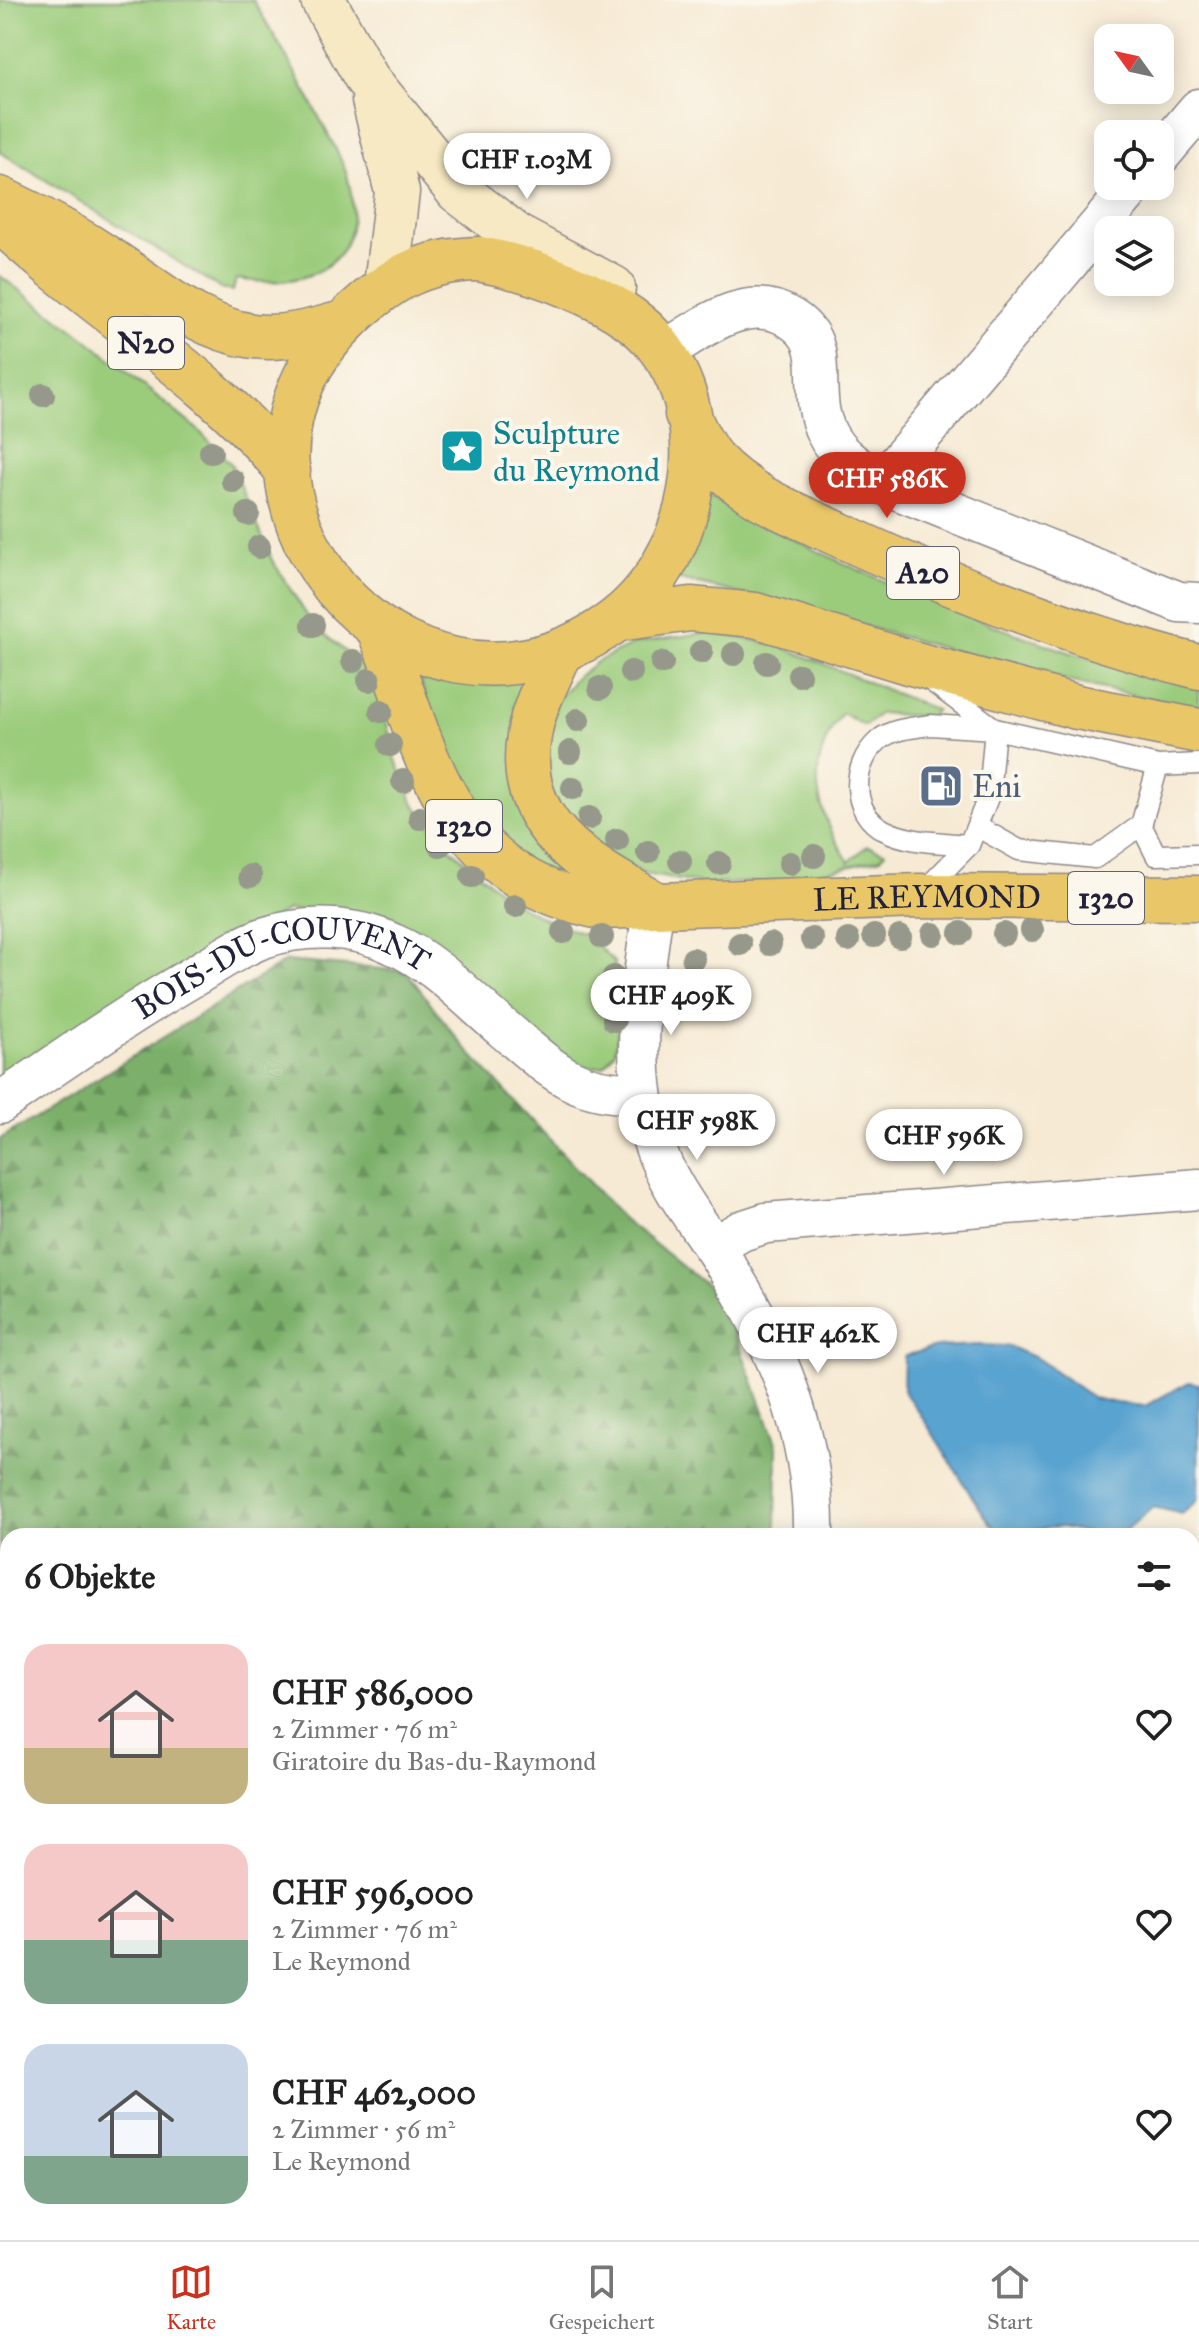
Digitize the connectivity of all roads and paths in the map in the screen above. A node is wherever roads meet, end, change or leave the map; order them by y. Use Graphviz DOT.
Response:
graph roads {
  1 [pos="323,0"];
  2 [pos="367,79"];
  3 [pos="1199,109"];
  4 [pos="1174,138"];
  5 [pos="0,199"];
  6 [pos="1121,200"];
  7 [pos="0,220"];
  8 [pos="386,286"];
  9 [pos="343,323"];
  10 [pos="656,343"];
  11 [pos="687,414"];
  12 [pos="288,471"];
  13 [pos="881,483"];
  14 [pos="1199,603"];
  15 [pos="618,619"];
  16 [pos="379,629"];
  17 [pos="561,651"];
  18 [pos="908,662"];
  19 [pos="1199,667"];
  20 [pos="995,729"];
  21 [pos="1199,731"];
  22 [pos="1199,764"];
  23 [pos="1158,766"];
  24 [pos="1141,825"];
  25 [pos="973,836"];
  26 [pos="1199,854"];
  27 [pos="1173,881"];
  28 [pos="919,896"];
  29 [pos="654,903"];
  30 [pos="641,1093"];
  31 [pos="0,1103"];
  32 [pos="1199,1189"];
  33 [pos="714,1247"];
  34 [pos="813,1528"];
  1 -- 2 [label="main road"];
  2 -- 8 [label="main road"];
  2 -- 10 [label="main road"];
  3 -- 4 [label="street"];
  5 -- 9 [label="main road, N20"];
  6 -- 13 [label="street"];
  7 -- 12 [label="main road, N20"];
  8 -- 9 [label="main road, N20"];
  8 -- 10 [label="main road, N20"];
  9 -- 12 [label="main road, N20"];
  10 -- 11 [label="main road, N20"];
  10 -- 13 [label="street"];
  11 -- 15 [label="main road, N20"];
  11 -- 19 [label="main road, A20"];
  12 -- 16 [label="main road, N20"];
  13 -- 14 [label="street"];
  15 -- 17 [label="main road, N20"];
  15 -- 18 [label="main road"];
  16 -- 17 [label="main road, N20"];
  16 -- 29 [label="main road, 1320"];
  17 -- 29 [label="main road, 1320"];
  18 -- 20 [label="lane"];
  18 -- 21 [label="main road"];
  20 -- 23 [label="lane"];
  20 -- 25 [label="lane"];
  20 -- 25 [label="lane"];
  22 -- 23 [label="lane"];
  23 -- 24 [label="lane"];
  24 -- 25 [label="lane"];
  24 -- 27 [label="lane"];
  25 -- 28 [label="lane"];
  26 -- 27 [label="lane"];
  27 -- 28 [label="main road, LE REYMOND / 1320"];
  28 -- 29 [label="main road, LE REYMOND / 1320"];
  29 -- 30 [label="street"];
  30 -- 31 [label="street, BOIS-DU-COUVENT"];
  30 -- 33 [label="street"];
  32 -- 33 [label="street"];
  33 -- 34 [label="street"];
}
